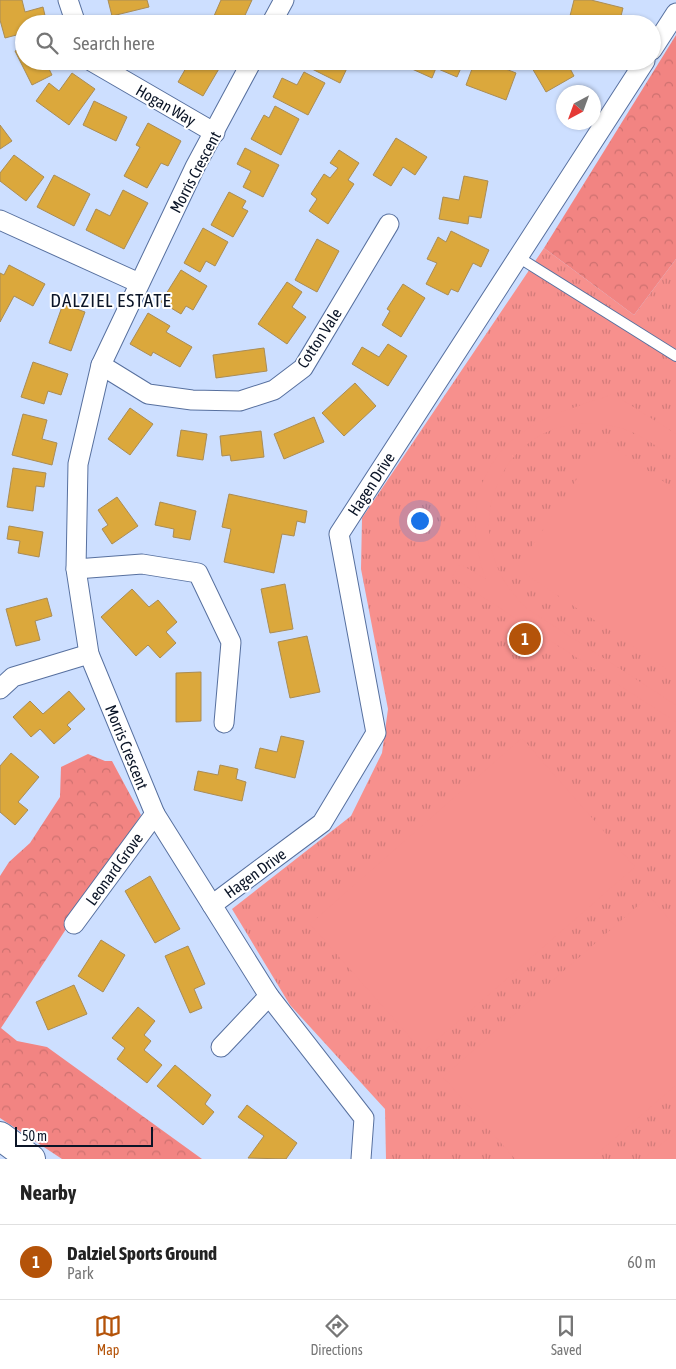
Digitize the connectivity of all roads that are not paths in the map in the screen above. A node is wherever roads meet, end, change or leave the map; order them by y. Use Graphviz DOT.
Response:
graph roads {
  1 [pos="68,0"];
  2 [pos="284,0"];
  3 [pos="676,13"];
  4 [pos="73,15"];
  5 [pos="276,15"];
  6 [pos="661,36"];
  7 [pos="106,70"];
  8 [pos="247,70"];
  9 [pos="639,70"];
  10 [pos="215,133"];
  11 [pos="0,220"];
  12 [pos="389,224"];
  13 [pos="518,257"];
  14 [pos="139,283"];
  15 [pos="676,356"];
  16 [pos="101,365"];
  17 [pos="76,569"];
  18 [pos="89,654"];
  19 [pos="0,689"];
  20 [pos="224,723"];
  21 [pos="155,814"];
  22 [pos="212,905"];
  23 [pos="74,924"];
  24 [pos="270,996"];
  25 [pos="221,1047"];
  26 [pos="0,1136"];
  27 [pos="31,1159"];
  28 [pos="361,1159"];
  1 -- 4 [label="street"];
  2 -- 5 [label="street"];
  3 -- 6 [label="street"];
  7 -- 10 [label="street, Hogan Way"];
  8 -- 10 [label="street, Morris Crescent"];
  9 -- 13 [label="street, Hagen Drive"];
  10 -- 14 [label="street, Morris Crescent"];
  11 -- 14 [label="street"];
  12 -- 16 [label="street, Cotton Vale"];
  13 -- 15 [label="lane"];
  13 -- 22 [label="street, Hagen Drive"];
  14 -- 16 [label="street, Morris Crescent"];
  16 -- 17 [label="street, Morris Crescent"];
  17 -- 18 [label="street, Morris Crescent"];
  17 -- 20 [label="street"];
  18 -- 19 [label="street"];
  18 -- 21 [label="street, Morris Crescent"];
  21 -- 22 [label="street, Morris Crescent"];
  21 -- 23 [label="street, Leonard Grove"];
  22 -- 24 [label="street, Morris Crescent"];
  24 -- 25 [label="street"];
  24 -- 28 [label="street, Morris Crescent"];
  26 -- 27 [label="main road"];
}
